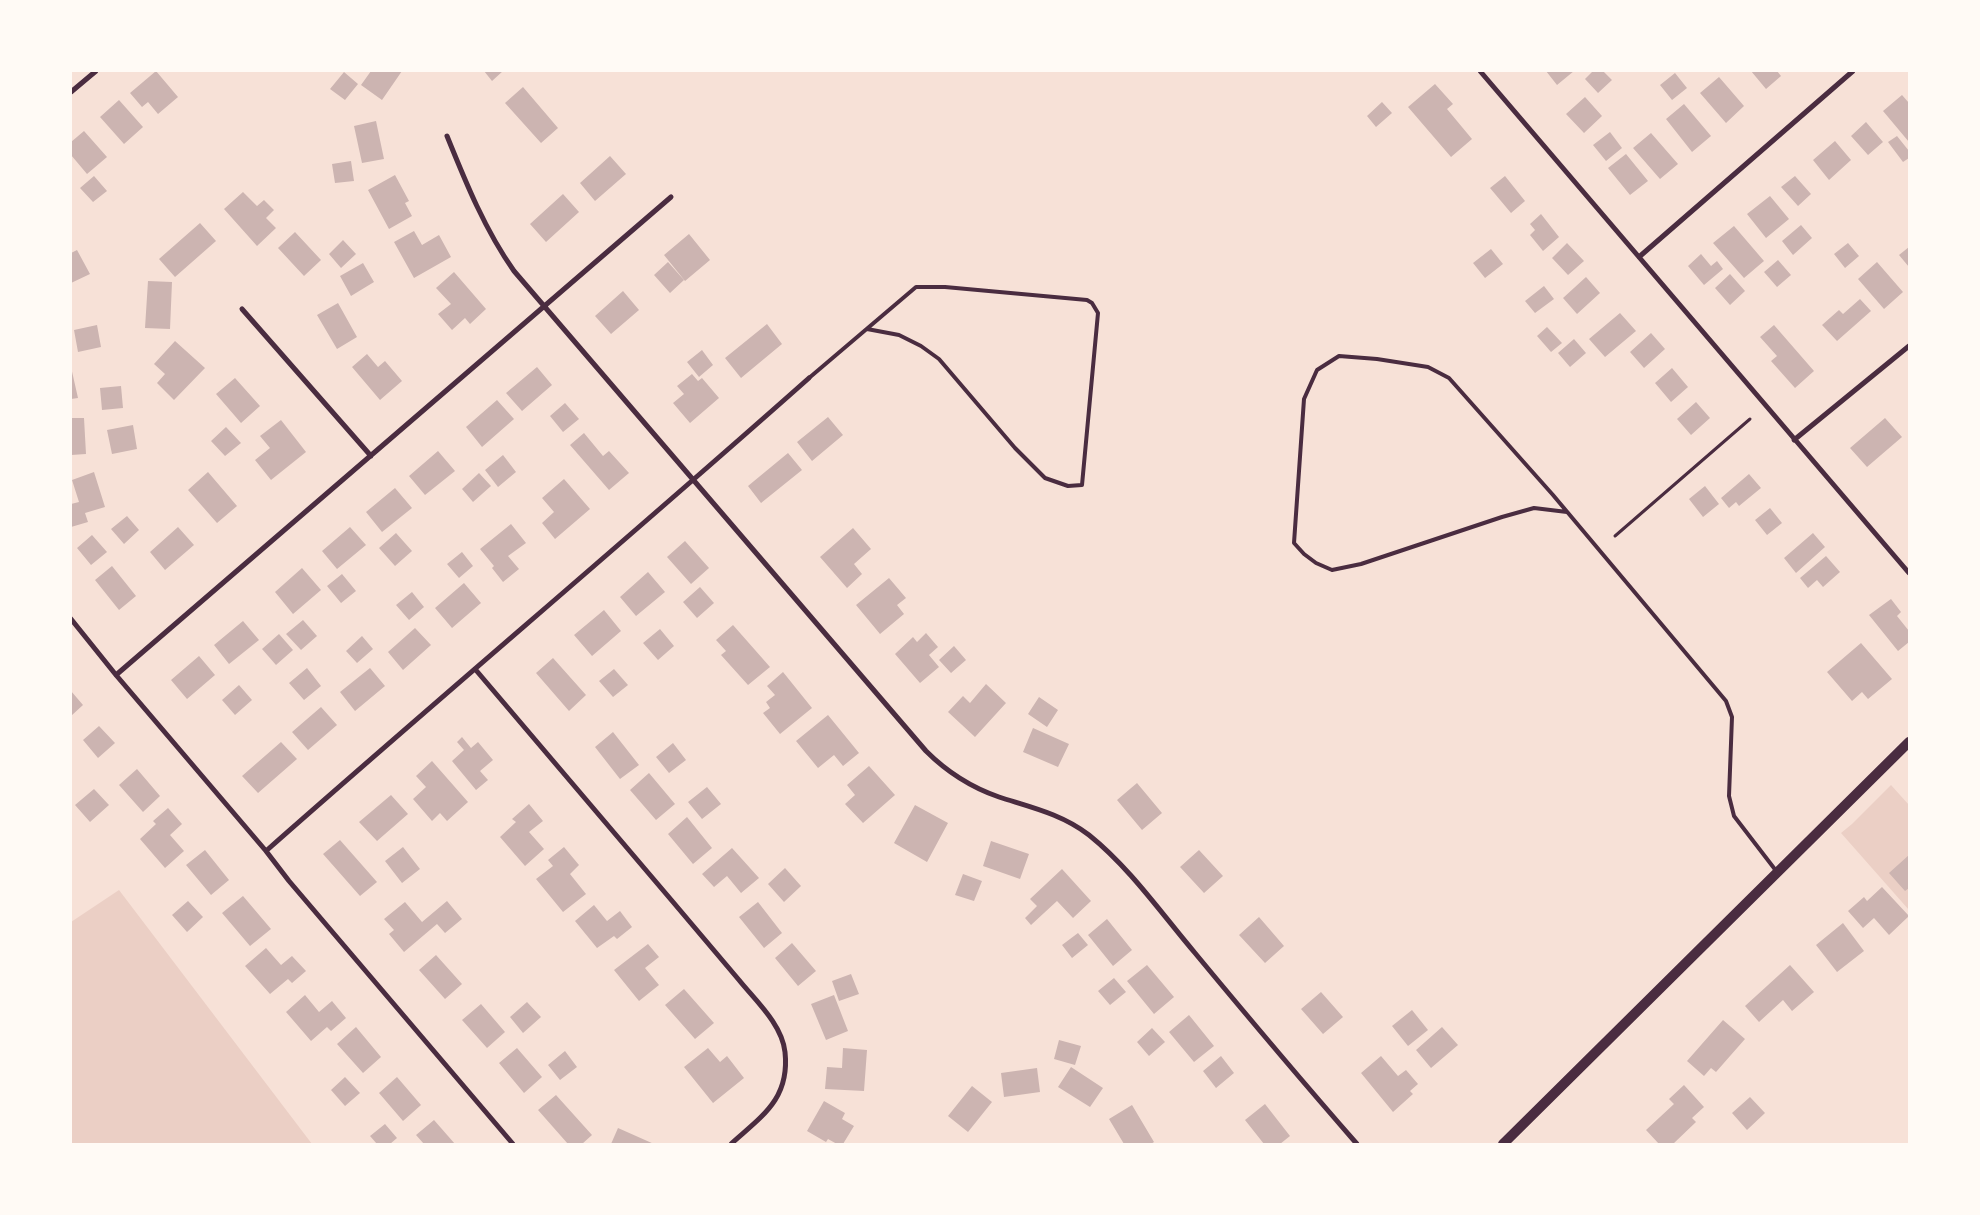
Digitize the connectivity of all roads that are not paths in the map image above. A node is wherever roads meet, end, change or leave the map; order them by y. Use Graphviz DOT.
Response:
graph roads {
  1 [pos="1480,71"];
  2 [pos="1853,71"];
  3 [pos="95,72"];
  4 [pos="71,92"];
  5 [pos="447,136"];
  6 [pos="671,197"];
  7 [pos="1639,257"];
  8 [pos="545,306"];
  9 [pos="242,309"];
  10 [pos="867,329"];
  11 [pos="1909,346"];
  12 [pos="809,378"];
  13 [pos="1794,440"];
  14 [pos="372,456"];
  15 [pos="694,480"];
  16 [pos="1567,512"];
  17 [pos="1909,573"];
  18 [pos="71,619"];
  19 [pos="475,669"];
  20 [pos="116,675"];
  21 [pos="1909,742"];
  22 [pos="266,851"];
  23 [pos="1778,872"];
  24 [pos="512,1144"];
  25 [pos="731,1144"];
  26 [pos="1356,1144"];
  27 [pos="1503,1144"];
  1 -- 7 [label="street"];
  2 -- 7 [label="street"];
  3 -- 4 [label="street"];
  5 -- 8 [label="street"];
  6 -- 8 [label="street"];
  7 -- 13 [label="street"];
  8 -- 14 [label="street"];
  8 -- 15 [label="street"];
  9 -- 14 [label="street"];
  10 -- 10 [label="lane"];
  10 -- 12 [label="lane"];
  11 -- 13 [label="street"];
  12 -- 15 [label="street"];
  13 -- 17 [label="street"];
  14 -- 20 [label="street"];
  15 -- 19 [label="street"];
  15 -- 26 [label="street"];
  16 -- 16 [label="lane"];
  16 -- 23 [label="lane"];
  18 -- 20 [label="street"];
  19 -- 22 [label="street"];
  19 -- 25 [label="street"];
  20 -- 22 [label="street"];
  21 -- 23 [label="main road"];
  22 -- 24 [label="street"];
  23 -- 27 [label="main road"];
}
